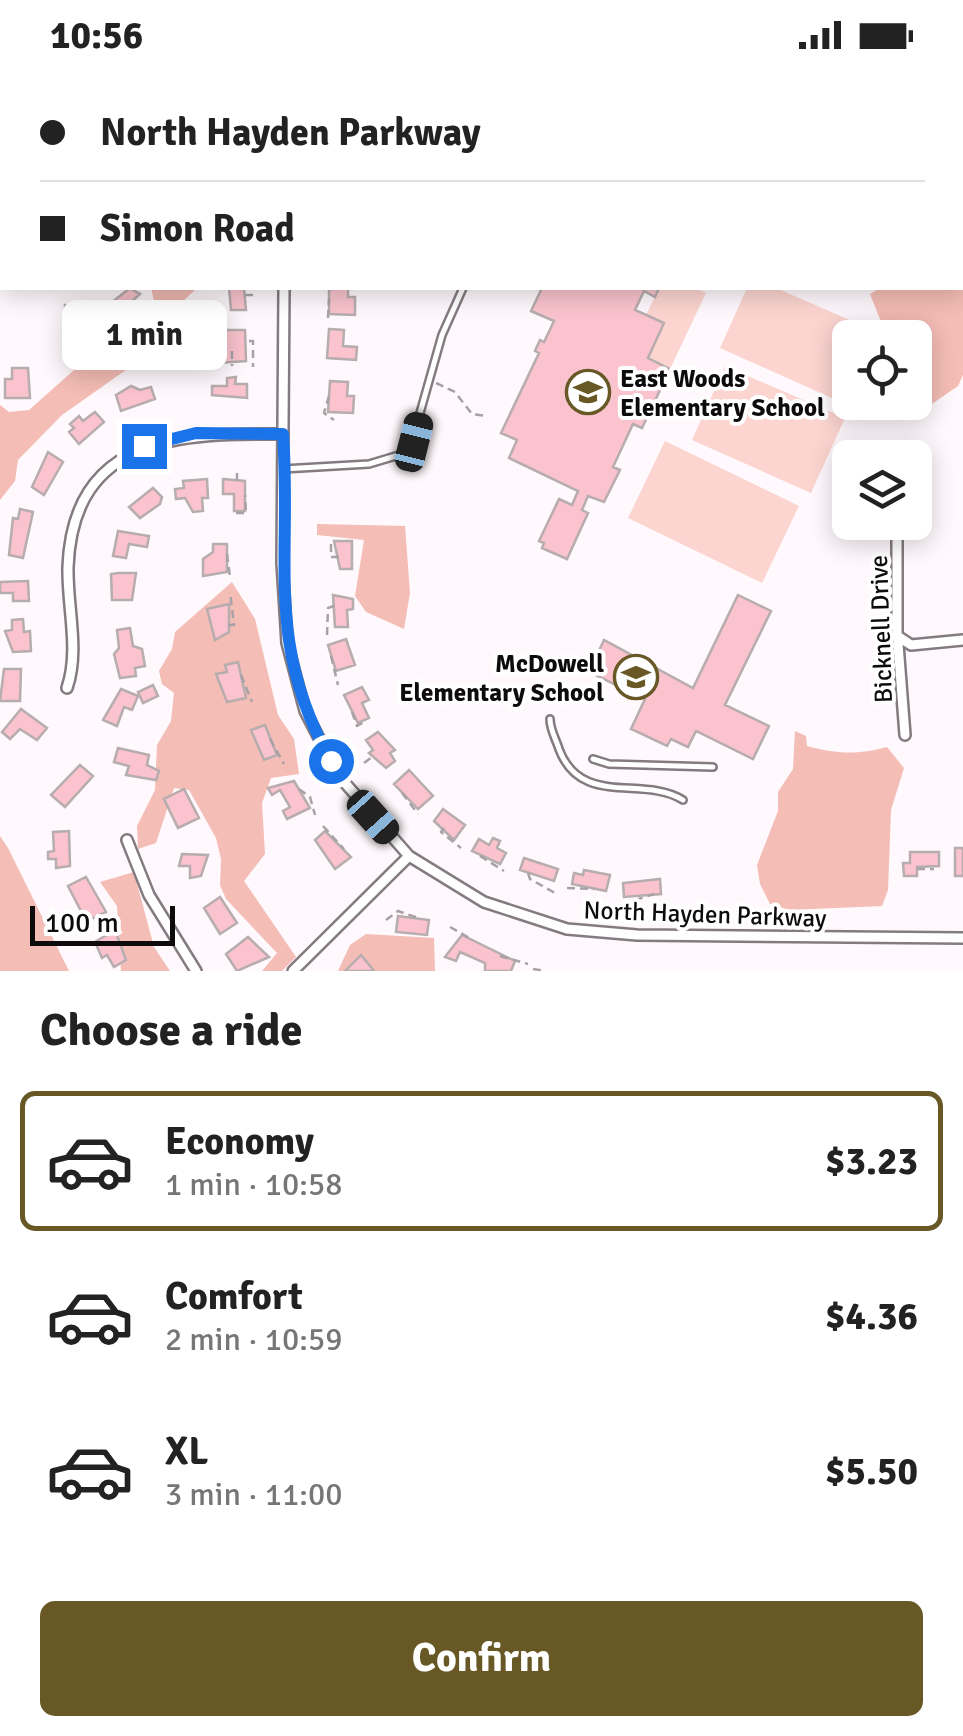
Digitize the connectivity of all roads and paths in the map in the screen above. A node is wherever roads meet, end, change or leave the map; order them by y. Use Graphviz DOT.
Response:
graph roads {
  1 [pos="284,290"];
  2 [pos="462,290"];
  3 [pos="244,295"];
  4 [pos="252,295"];
  5 [pos="329,299"];
  6 [pos="328,318"];
  7 [pos="249,341"];
  8 [pos="232,351"];
  9 [pos="232,366"];
  10 [pos="254,367"];
  11 [pos="434,382"];
  12 [pos="329,396"];
  13 [pos="487,416"];
  14 [pos="334,420"];
  15 [pos="283,434"];
  16 [pos="238,468"];
  17 [pos="283,468"];
  18 [pos="237,481"];
  19 [pos="245,495"];
  20 [pos="236,513"];
  21 [pos="898,540"];
  22 [pos="331,544"];
  23 [pos="227,554"];
  24 [pos="340,557"];
  25 [pos="230,577"];
  26 [pos="230,592"];
  27 [pos="334,606"];
  28 [pos="228,625"];
  29 [pos="327,635"];
  30 [pos="899,637"];
  31 [pos="963,640"];
  32 [pos="332,656"];
  33 [pos="241,675"];
  34 [pos="338,685"];
  35 [pos="67,688"];
  36 [pos="252,702"];
  37 [pos="352,712"];
  38 [pos="550,719"];
  39 [pos="366,721"];
  40 [pos="905,736"];
  41 [pos="270,739"];
  42 [pos="372,757"];
  43 [pos="592,759"];
  44 [pos="364,763"];
  45 [pos="284,764"];
  46 [pos="713,767"];
  47 [pos="299,789"];
  48 [pos="402,792"];
  49 [pos="683,800"];
  50 [pos="418,814"];
  51 [pos="314,815"];
  52 [pos="324,826"];
  53 [pos="444,828"];
  54 [pos="127,840"];
  55 [pos="461,848"];
  56 [pos="344,849"];
  57 [pos="409,856"];
  58 [pos="480,856"];
  59 [pos="917,869"];
  60 [pos="934,869"];
  61 [pos="504,872"];
  62 [pos="528,873"];
  63 [pos="567,888"];
  64 [pos="594,889"];
  65 [pos="555,894"];
  66 [pos="654,894"];
  67 [pos="636,900"];
  68 [pos="418,918"];
  69 [pos="386,920"];
  70 [pos="450,927"];
  71 [pos="963,938"];
  72 [pos="473,940"];
  73 [pos="500,956"];
  74 [pos="528,964"];
  75 [pos="534,969"];
  76 [pos="196,971"];
  77 [pos="293,971"];
  78 [pos="545,971"];
  1 -- 15 [label="street, North Hayden Parkway"];
  2 -- 17 [label="lane"];
  3 -- 4 [label="path"];
  5 -- 6 [label="path"];
  7 -- 10 [label="path"];
  8 -- 9 [label="path"];
  11 -- 13 [label="path"];
  12 -- 14 [label="path"];
  15 -- 17 [label="street, North Hayden Parkway"];
  15 -- 35 [label="street"];
  16 -- 18 [label="path"];
  17 -- 57 [label="street, North Hayden Parkway"];
  19 -- 20 [label="path"];
  21 -- 30 [label="street, Bicknell Drive"];
  22 -- 24 [label="path"];
  23 -- 25 [label="path"];
  26 -- 28 [label="path"];
  27 -- 29 [label="path"];
  30 -- 31 [label="street"];
  30 -- 40 [label="street, Bicknell Drive"];
  32 -- 34 [label="path"];
  33 -- 36 [label="path"];
  37 -- 39 [label="path"];
  38 -- 49 [label="lane"];
  41 -- 45 [label="path"];
  42 -- 44 [label="path"];
  43 -- 46 [label="lane"];
  47 -- 51 [label="path"];
  48 -- 50 [label="path"];
  52 -- 56 [label="path"];
  53 -- 55 [label="path"];
  54 -- 76 [label="street"];
  57 -- 71 [label="street, North Hayden Parkway"];
  57 -- 77 [label="street"];
  58 -- 61 [label="path"];
  59 -- 60 [label="path"];
  62 -- 65 [label="path"];
  63 -- 64 [label="path"];
  66 -- 67 [label="path"];
  68 -- 69 [label="path"];
  70 -- 72 [label="path"];
  73 -- 74 [label="path"];
  75 -- 78 [label="path"];
}
